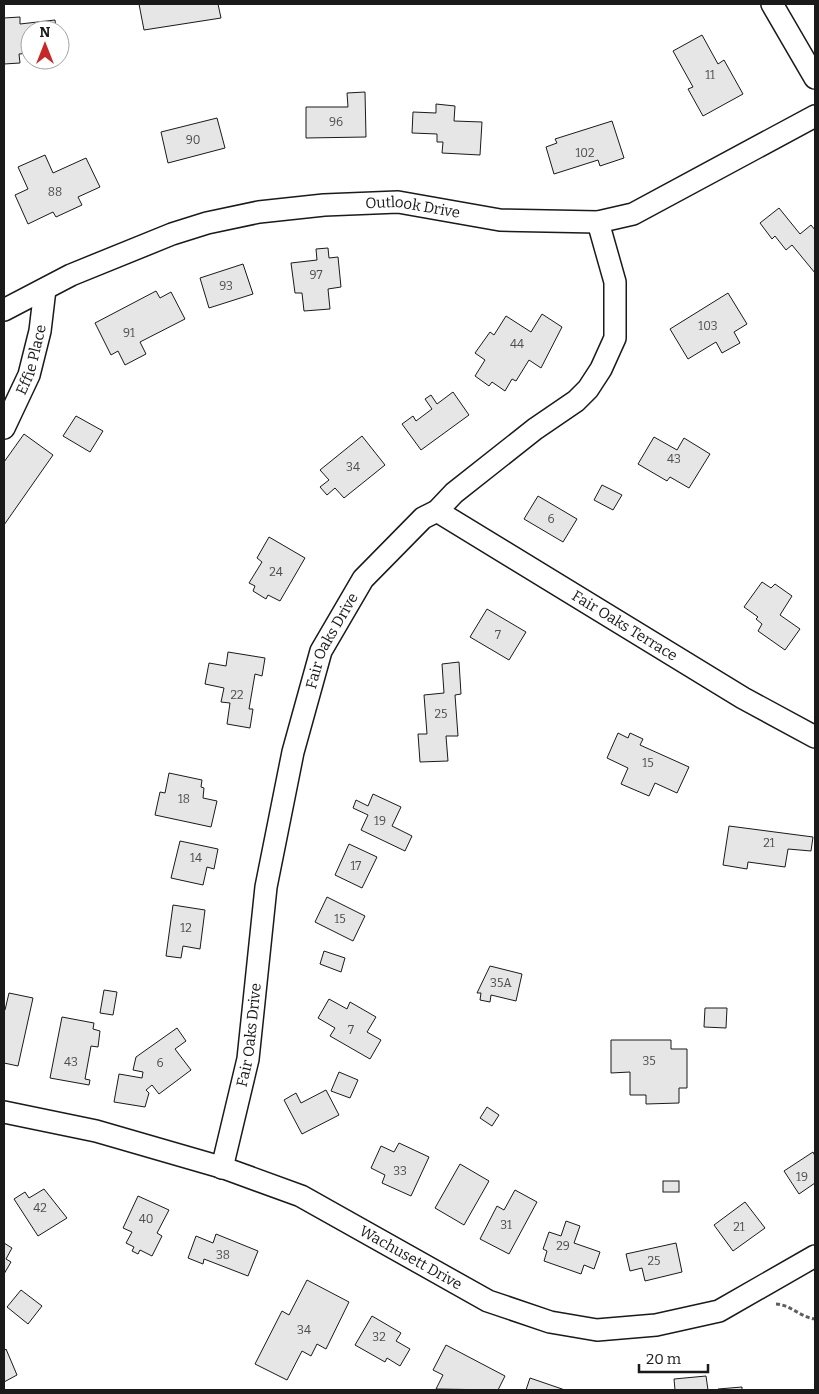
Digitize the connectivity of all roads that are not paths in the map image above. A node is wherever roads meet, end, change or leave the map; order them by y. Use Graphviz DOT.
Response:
graph roads {
  1 [pos="772,4"];
  2 [pos="815,78"];
  3 [pos="815,116"];
  4 [pos="598,222"];
  5 [pos="45,289"];
  6 [pos="4,310"];
  7 [pos="4,428"];
  8 [pos="437,511"];
  9 [pos="815,737"];
  10 [pos="4,1112"];
  11 [pos="222,1168"];
  12 [pos="815,1256"];
  1 -- 2 [label="street"];
  3 -- 4 [label="street, Outlook Drive"];
  4 -- 5 [label="street, Outlook Drive"];
  4 -- 8 [label="street, Fair Oaks Drive"];
  5 -- 6 [label="street, Outlook Drive"];
  5 -- 7 [label="street, Effie Place"];
  8 -- 9 [label="street, Fair Oaks Terrace"];
  8 -- 11 [label="street, Fair Oaks Drive"];
  10 -- 11 [label="street, Wachusett Drive"];
  11 -- 12 [label="street, Wachusett Drive"];
}
